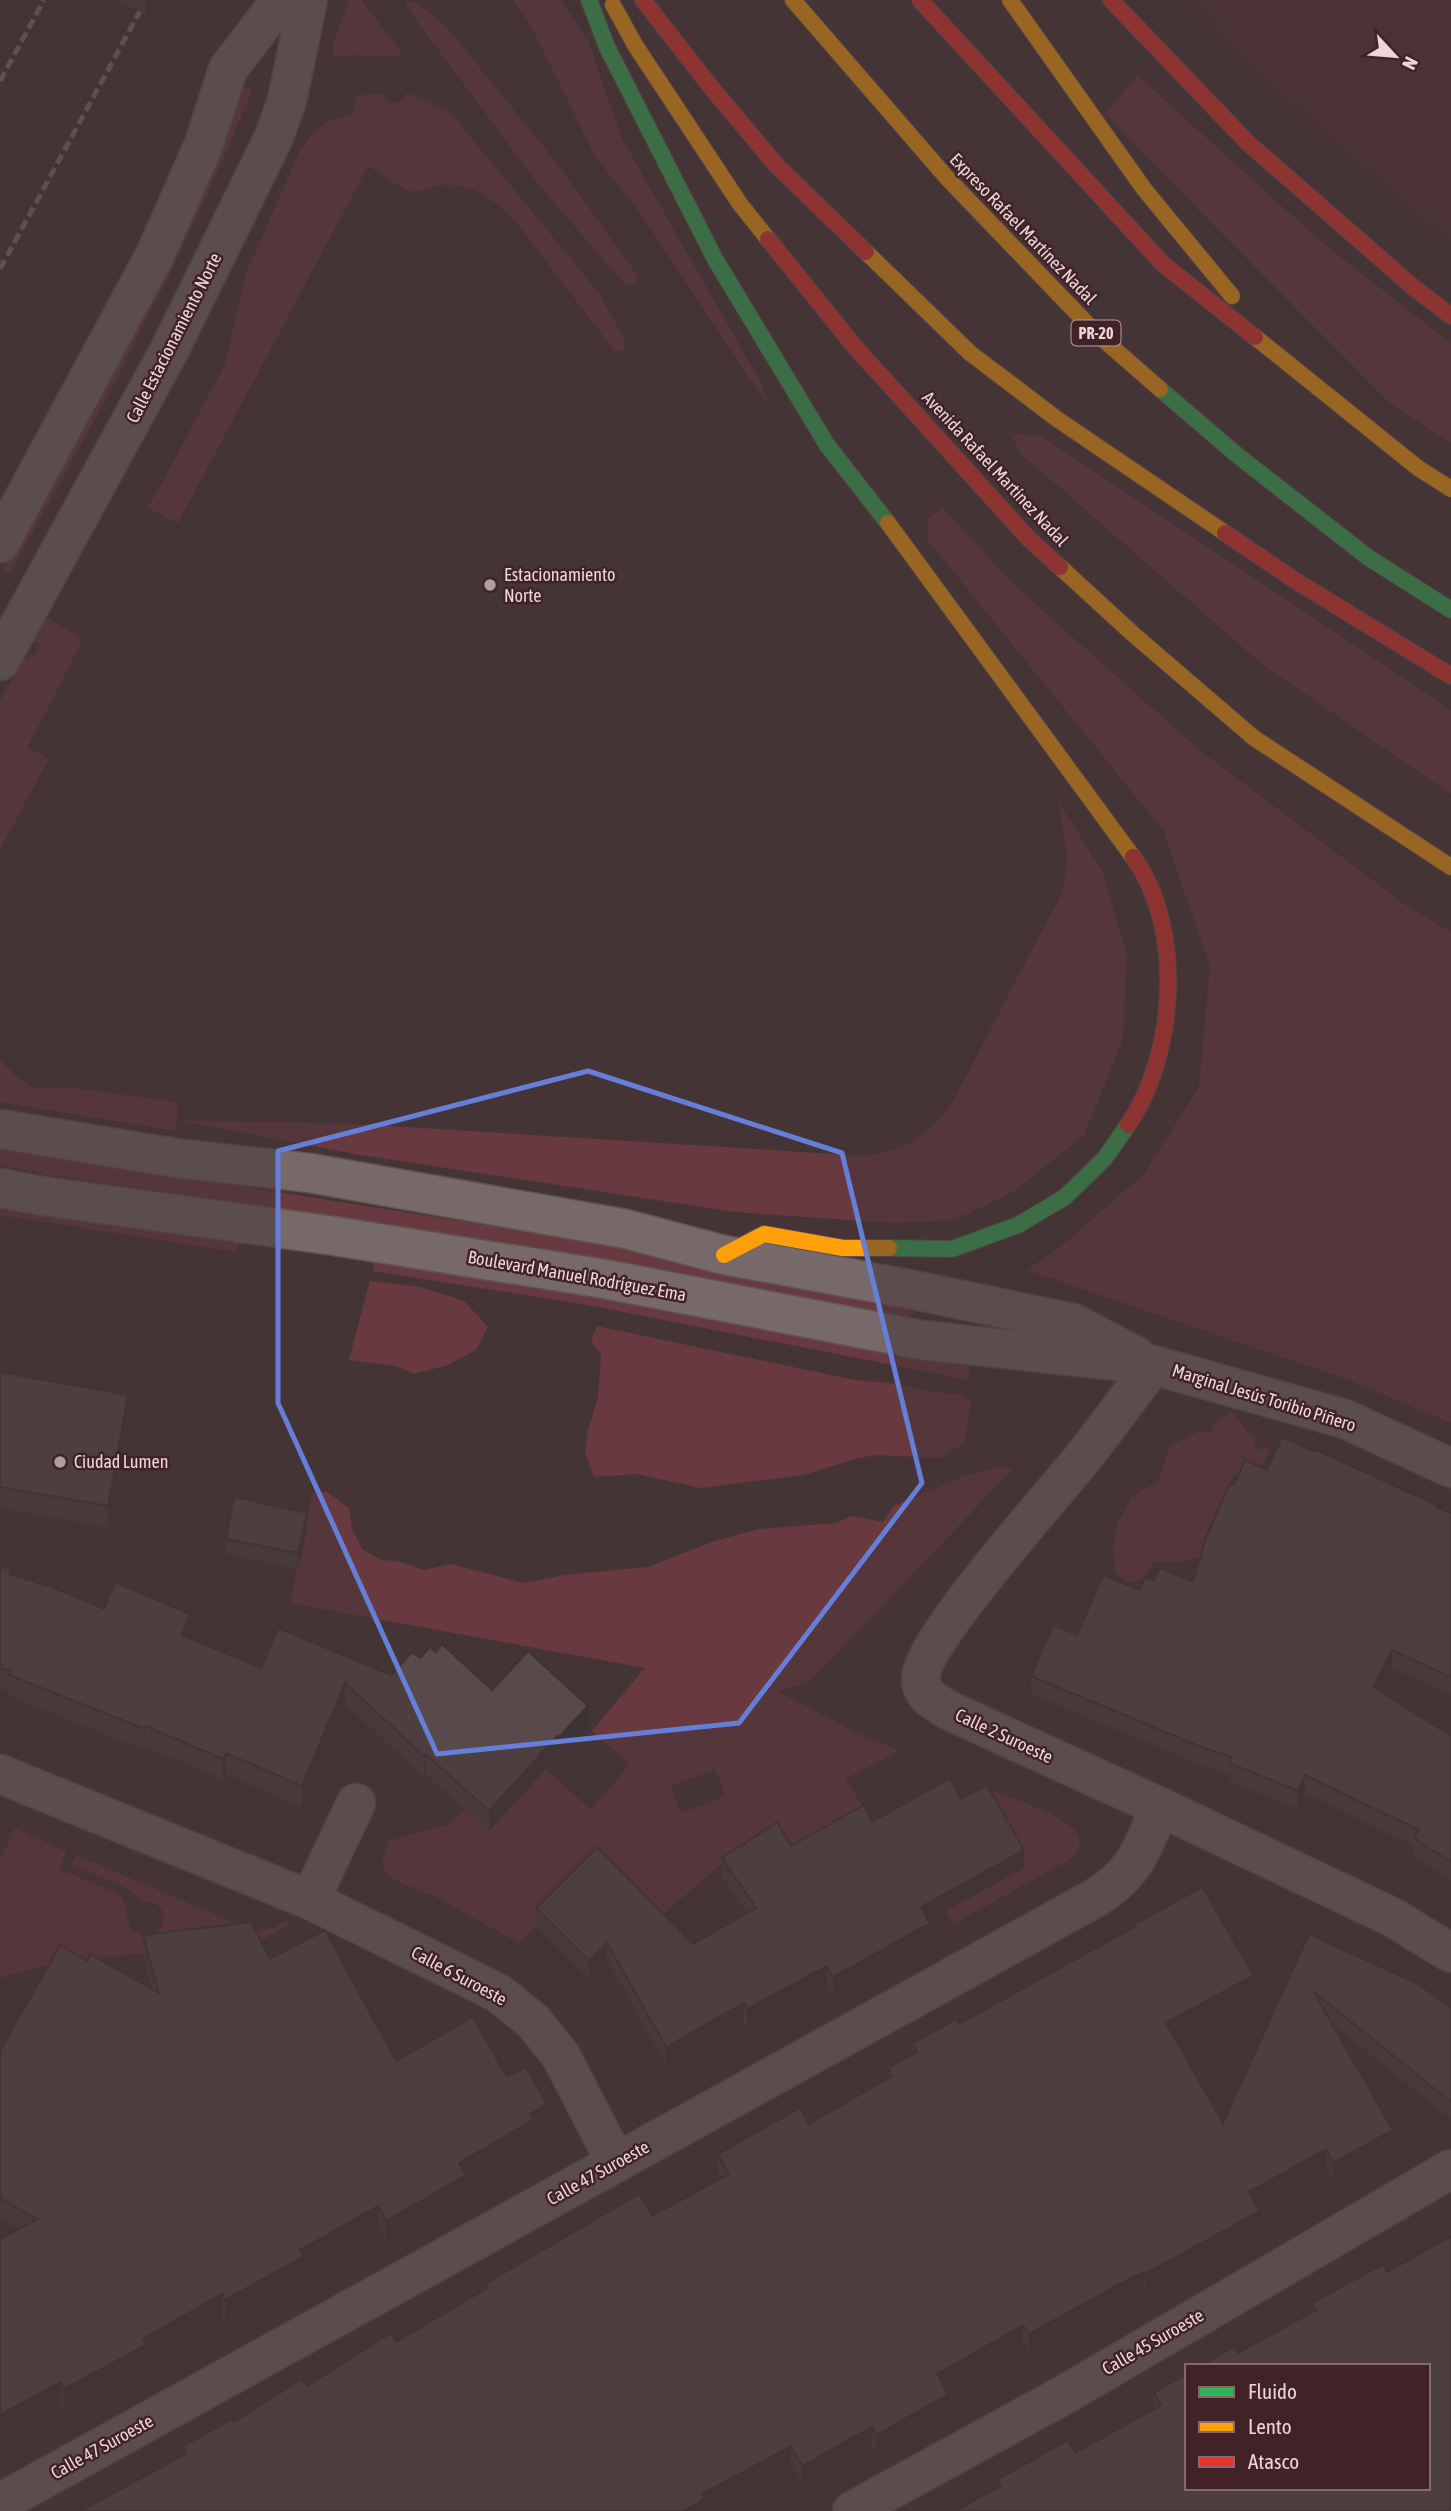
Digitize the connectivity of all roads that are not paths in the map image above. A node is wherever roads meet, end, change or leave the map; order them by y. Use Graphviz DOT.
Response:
graph roads {
  1 [pos="281,0"];
  2 [pos="308,0"];
  3 [pos="589,0"];
  4 [pos="610,0"];
  5 [pos="643,0"];
  6 [pos="793,0"];
  7 [pos="920,0"];
  8 [pos="1010,0"];
  9 [pos="1111,0"];
  10 [pos="1451,316"];
  11 [pos="1311,383"];
  12 [pos="1451,489"];
  13 [pos="0,543"];
  14 [pos="1451,610"];
  15 [pos="0,661"];
  16 [pos="1451,676"];
  17 [pos="1451,867"];
  18 [pos="0,1129"];
  19 [pos="0,1188"];
  20 [pos="724,1255"];
  21 [pos="1153,1366"];
  22 [pos="1451,1468"];
  23 [pos="0,1774"];
  24 [pos="356,1803"];
  25 [pos="1160,1807"];
  26 [pos="310,1900"];
  27 [pos="1451,1953"];
  28 [pos="616,2163"];
  29 [pos="1451,2169"];
  30 [pos="0,2503"];
  31 [pos="852,2511"];
  1 -- 13 [label="street"];
  2 -- 15 [label="street, Calle Estacionamiento Norte"];
  3 -- 20 [label="main road"];
  4 -- 17 [label="main road, Avenida Rafael Martínez Nadal"];
  5 -- 16 [label="main road"];
  6 -- 14 [label="main road, Expreso Rafael Martínez Nadal / PR-20"];
  7 -- 11 [label="main road"];
  8 -- 11 [label="main road"];
  9 -- 10 [label="main road"];
  11 -- 12 [label="main road"];
  18 -- 20 [label="street"];
  19 -- 21 [label="street, Boulevard Manuel Rodríguez Ema"];
  20 -- 21 [label="street"];
  21 -- 22 [label="street, Marginal Jesús Toribio Piñero"];
  21 -- 25 [label="street, Calle 2 Suroeste"];
  23 -- 26 [label="street, Calle 6 Suroeste"];
  24 -- 26 [label="street"];
  25 -- 27 [label="street, Calle 2 Suroeste"];
  25 -- 28 [label="street, Calle 47 Suroeste"];
  26 -- 28 [label="street, Calle 6 Suroeste"];
  28 -- 30 [label="street, Calle 47 Suroeste"];
  29 -- 31 [label="street, Calle 45 Suroeste"];
}
